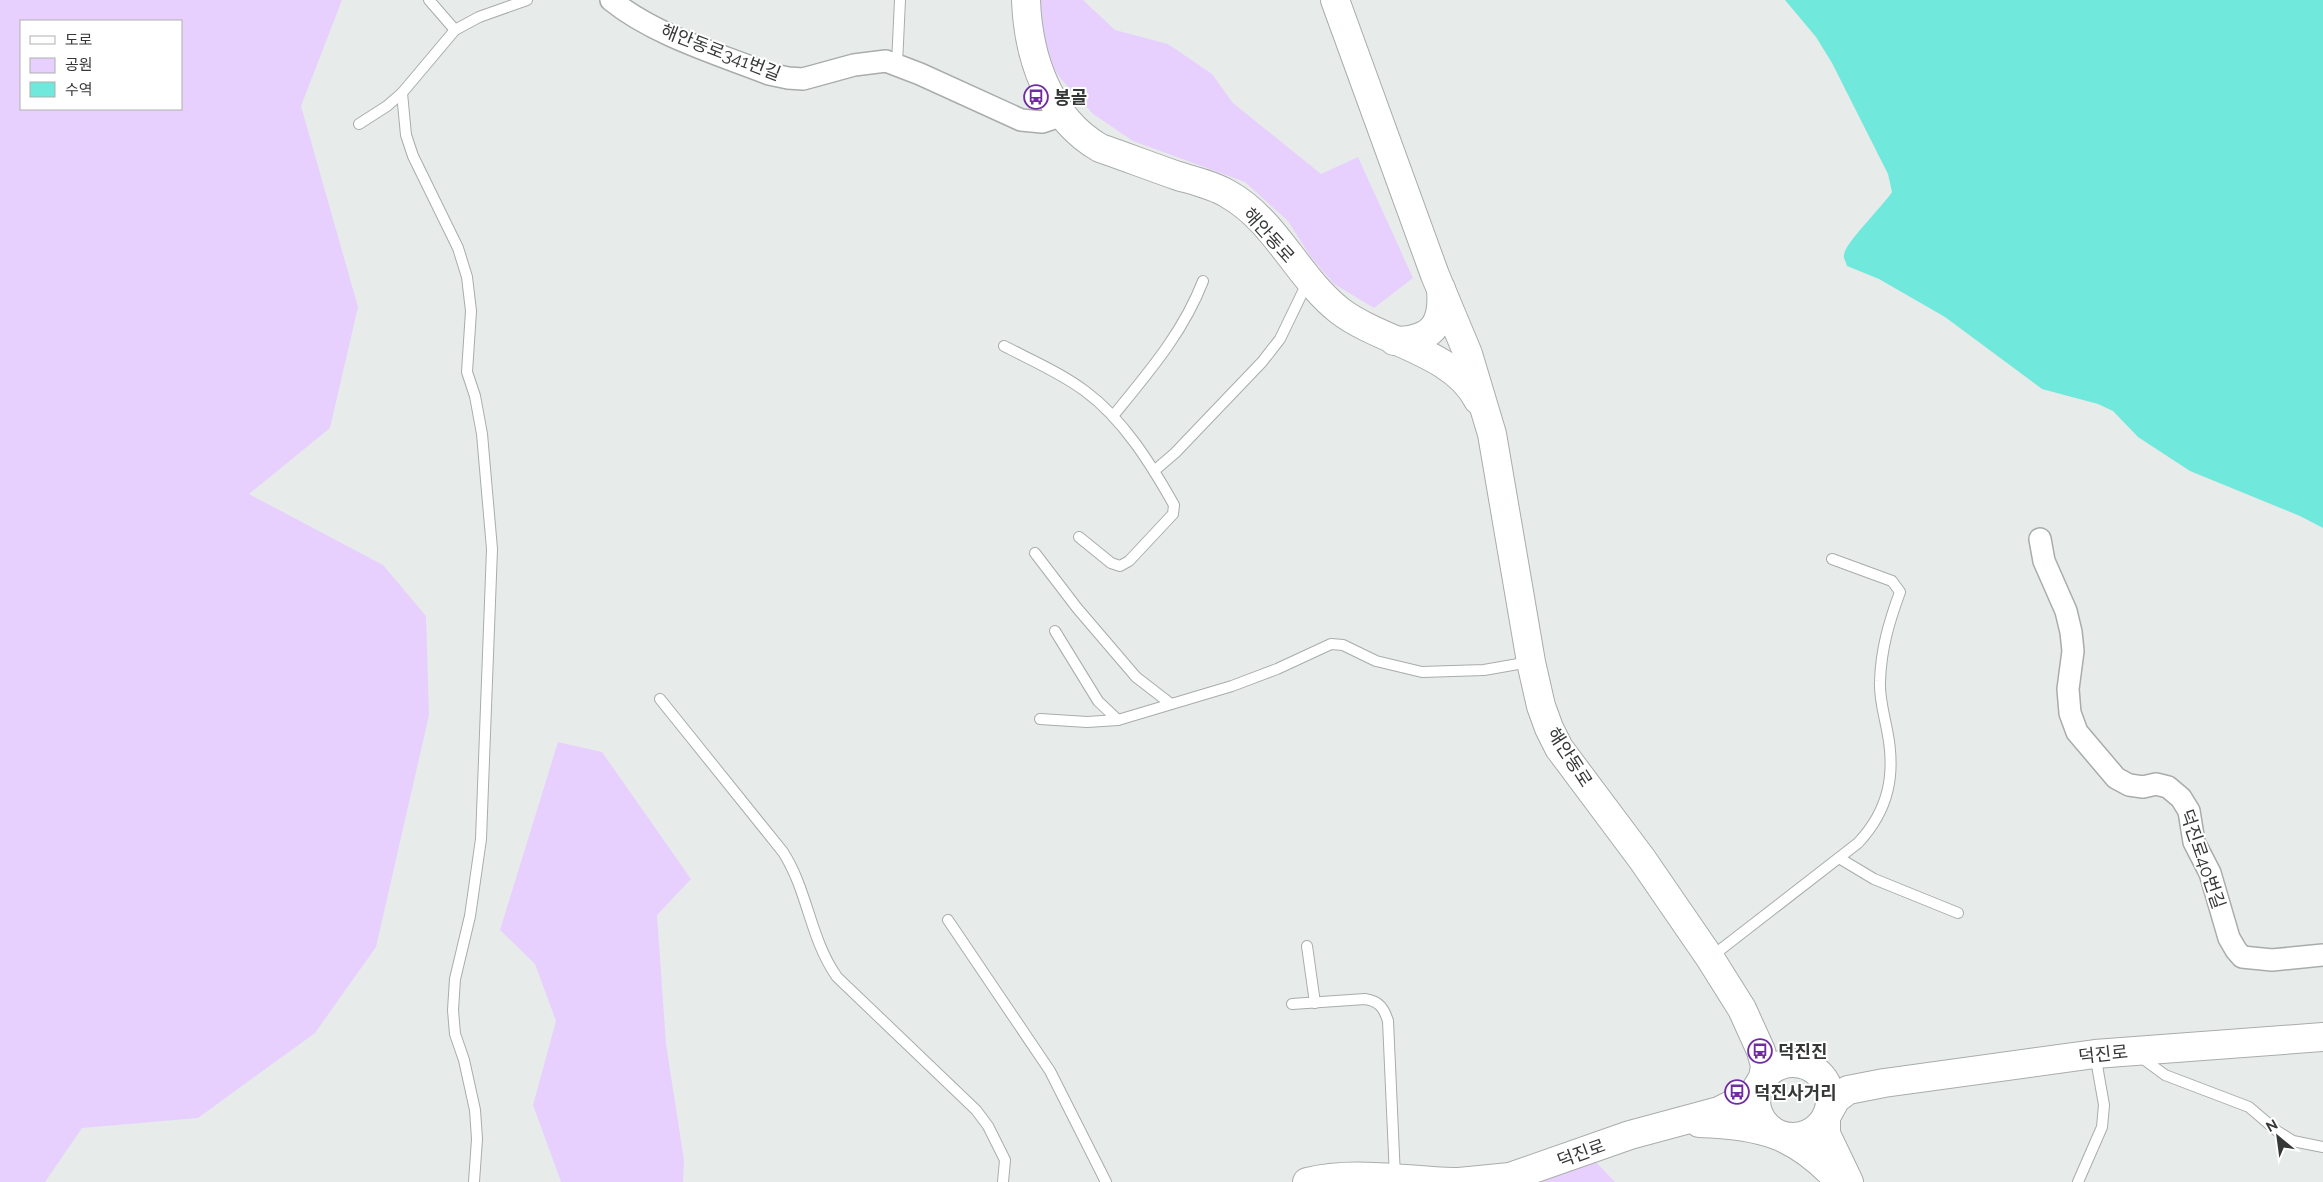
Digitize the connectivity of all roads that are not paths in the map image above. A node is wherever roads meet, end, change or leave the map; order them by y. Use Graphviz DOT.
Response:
graph roads {
  1 [pos="429,0"];
  2 [pos="527,0"];
  3 [pos="611,0"];
  4 [pos="900,0"];
  5 [pos="1026,0"];
  6 [pos="1335,0"];
  7 [pos="455,30"];
  8 [pos="897,64"];
  9 [pos="402,93"];
  10 [pos="1063,115"];
  11 [pos="359,124"];
  12 [pos="1308,280"];
  13 [pos="1203,281"];
  14 [pos="1441,287"];
  15 [pos="1394,341"];
  16 [pos="1004,346"];
  17 [pos="1113,416"];
  18 [pos="1492,434"];
  19 [pos="1154,471"];
  20 [pos="1079,538"];
  21 [pos="2040,539"];
  22 [pos="1035,553"];
  23 [pos="1832,559"];
  24 [pos="1055,631"];
  25 [pos="1532,662"];
  26 [pos="660,699"];
  27 [pos="1171,704"];
  28 [pos="1040,719"];
  29 [pos="1118,720"];
  30 [pos="1839,858"];
  31 [pos="1958,913"];
  32 [pos="948,920"];
  33 [pos="1307,946"];
  34 [pos="2323,955"];
  35 [pos="1710,958"];
  36 [pos="1314,1003"];
  37 [pos="1292,1004"];
  38 [pos="1742,1009"];
  39 [pos="2323,1037"];
  40 [pos="2133,1051"];
  41 [pos="2096,1054"];
  42 [pos="1810,1067"];
  43 [pos="1763,1078"];
  44 [pos="1884,1083"];
  45 [pos="1826,1117"];
  46 [pos="1672,1124"];
  47 [pos="1780,1135"];
  48 [pos="2323,1147"];
  49 [pos="1395,1178"];
  50 [pos="474,1182"];
  51 [pos="1003,1182"];
  52 [pos="1106,1182"];
  53 [pos="1307,1182"];
  54 [pos="1454,1182"];
  55 [pos="1459,1182"];
  56 [pos="1840,1182"];
  57 [pos="1849,1182"];
  58 [pos="2078,1182"];
  1 -- 7 [label="lane"];
  2 -- 7 [label="lane"];
  3 -- 8 [label="street, 해안동로341번길"];
  4 -- 8 [label="lane"];
  5 -- 10 [label="street, 해안동로"];
  6 -- 14 [label="street, 해안동로"];
  7 -- 9 [label="lane"];
  8 -- 10 [label="street, 해안동로341번길"];
  9 -- 11 [label="lane"];
  9 -- 50 [label="lane"];
  10 -- 12 [label="street, 해안동로"];
  12 -- 15 [label="street, 해안동로"];
  12 -- 19 [label="lane"];
  13 -- 17 [label="lane"];
  14 -- 15 [label="street"];
  14 -- 18 [label="street, 해안동로"];
  15 -- 18 [label="street, 해안동로"];
  16 -- 17 [label="lane"];
  17 -- 19 [label="lane"];
  18 -- 25 [label="street, 해안동로"];
  19 -- 20 [label="lane"];
  21 -- 34 [label="street, 덕진로40번길"];
  22 -- 27 [label="lane"];
  23 -- 30 [label="lane"];
  24 -- 29 [label="lane"];
  25 -- 27 [label="lane"];
  25 -- 35 [label="street, 해안동로"];
  26 -- 51 [label="lane"];
  27 -- 29 [label="lane"];
  28 -- 29 [label="lane"];
  30 -- 31 [label="lane"];
  30 -- 35 [label="lane"];
  32 -- 52 [label="lane"];
  33 -- 36 [label="lane"];
  35 -- 38 [label="street, 해안동로"];
  36 -- 37 [label="lane"];
  36 -- 49 [label="lane"];
  38 -- 42 [label="street, 해안동로"];
  38 -- 43 [label="street, 해안동로"];
  39 -- 40 [label="street, 덕진로"];
  40 -- 41 [label="street, 덕진로"];
  40 -- 48 [label="lane"];
  41 -- 44 [label="street, 덕진로"];
  41 -- 58 [label="lane"];
  42 -- 43 [label="street"];
  42 -- 44 [label="street"];
  42 -- 45 [label="street"];
  43 -- 46 [label="street"];
  43 -- 47 [label="street"];
  44 -- 45 [label="street"];
  45 -- 47 [label="street"];
  45 -- 57 [label="street"];
  46 -- 47 [label="street"];
  46 -- 55 [label="street, 덕진로"];
  47 -- 56 [label="street"];
  49 -- 53 [label="street"];
  49 -- 54 [label="street"];
}
